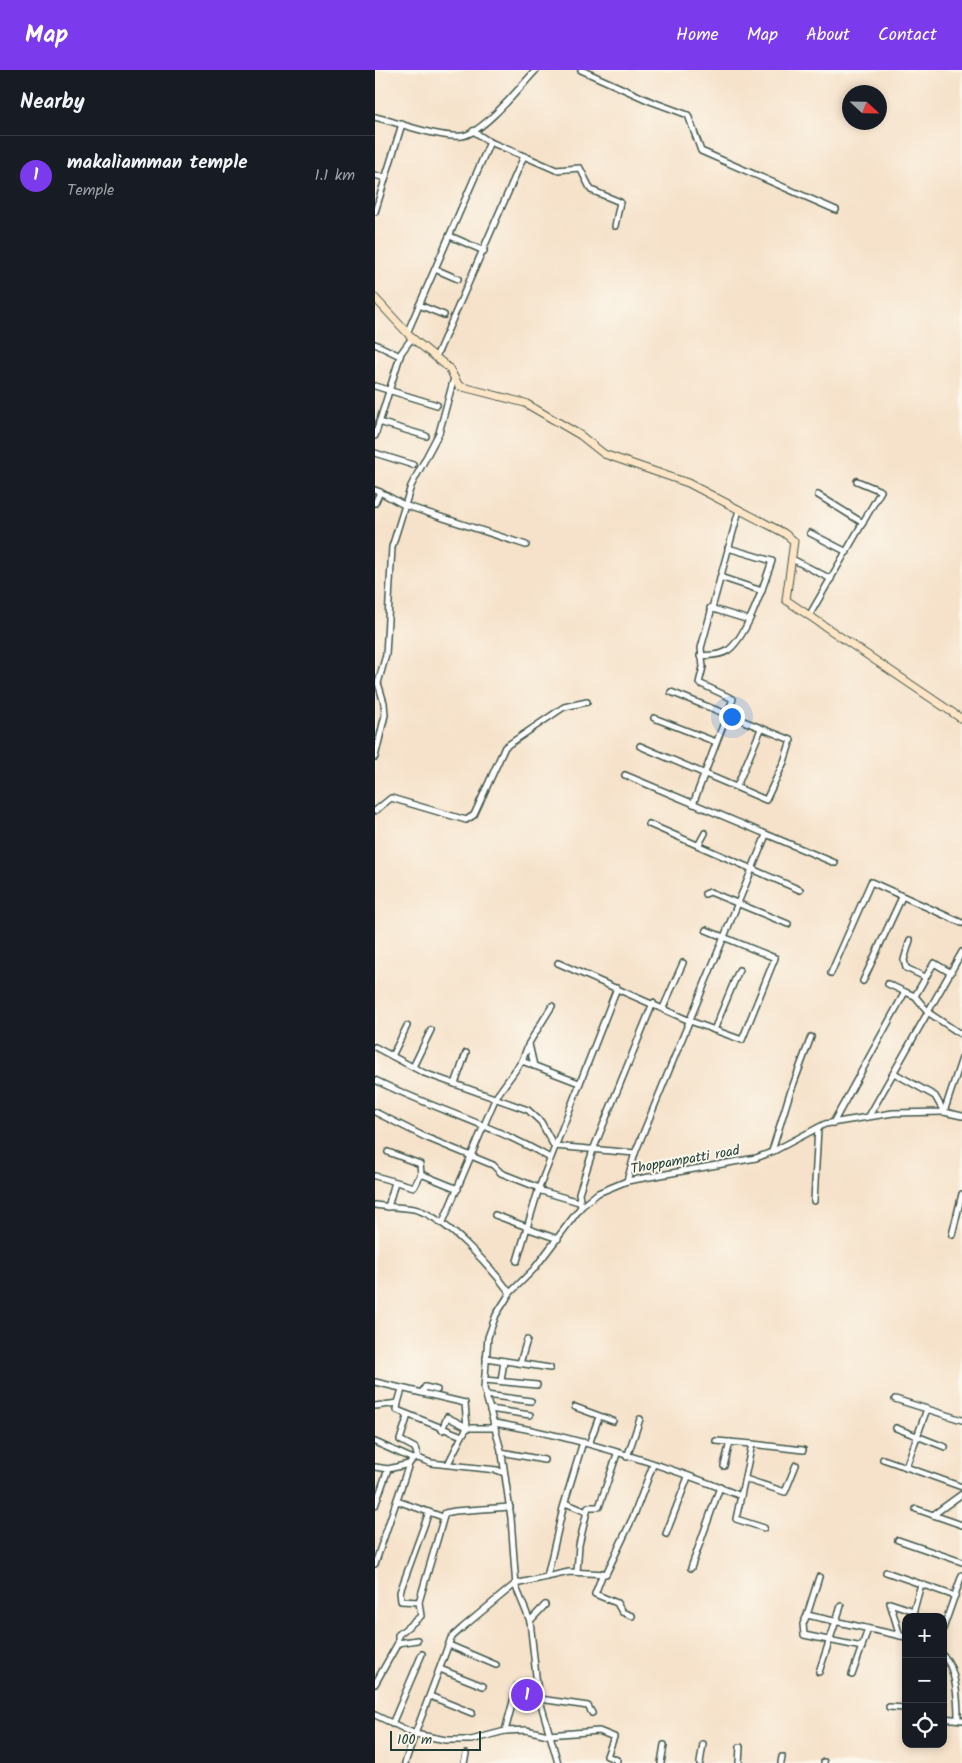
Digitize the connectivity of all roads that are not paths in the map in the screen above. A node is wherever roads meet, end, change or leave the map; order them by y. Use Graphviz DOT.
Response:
graph roads {
  1 [pos="536,70"];
  2 [pos="581,70"];
  3 [pos="375,117"];
  4 [pos="402,124"];
  5 [pos="473,131"];
  6 [pos="490,142"];
  7 [pos="524,156"];
  8 [pos="375,175"];
  9 [pos="385,178"];
  10 [pos="836,210"];
  11 [pos="375,212"];
  12 [pos="615,226"];
  13 [pos="449,236"];
  14 [pos="484,251"];
  15 [pos="435,269"];
  16 [pos="458,279"];
  17 [pos="375,298"];
  18 [pos="419,305"];
  19 [pos="444,315"];
  20 [pos="410,335"];
  21 [pos="375,344"];
  22 [pos="400,356"];
  23 [pos="436,356"];
  24 [pos="454,378"];
  25 [pos="375,386"];
  26 [pos="388,390"];
  27 [pos="437,405"];
  28 [pos="379,422"];
  29 [pos="375,436"];
  30 [pos="426,436"];
  31 [pos="375,453"];
  32 [pos="413,465"];
  33 [pos="857,480"];
  34 [pos="377,491"];
  35 [pos="819,495"];
  36 [pos="375,502"];
  37 [pos="404,505"];
  38 [pos="739,510"];
  39 [pos="863,523"];
  40 [pos="810,533"];
  41 [pos="525,545"];
  42 [pos="728,548"];
  43 [pos="847,552"];
  44 [pos="792,560"];
  45 [pos="720,577"];
  46 [pos="831,579"];
  47 [pos="762,591"];
  48 [pos="710,608"];
  49 [pos="809,616"];
  50 [pos="749,620"];
  51 [pos="700,656"];
  52 [pos="671,692"];
  53 [pos="587,702"];
  54 [pos="727,715"];
  55 [pos="654,718"];
  56 [pos="962,719"];
  57 [pos="761,729"];
  58 [pos="716,742"];
  59 [pos="640,746"];
  60 [pos="375,757"];
  61 [pos="704,772"];
  62 [pos="625,775"];
  63 [pos="737,786"];
  64 [pos="693,804"];
  65 [pos="375,811"];
  66 [pos="649,824"];
  67 [pos="705,833"];
  68 [pos="766,835"];
  69 [pos="699,844"];
  70 [pos="835,863"];
  71 [pos="752,868"];
  72 [pos="800,890"];
  73 [pos="705,894"];
  74 [pos="902,897"];
  75 [pos="737,904"];
  76 [pos="962,923"];
  77 [pos="789,924"];
  78 [pos="707,930"];
  79 [pos="725,937"];
  80 [pos="910,940"];
  81 [pos="962,952"];
  82 [pos="558,962"];
  83 [pos="683,963"];
  84 [pos="739,970"];
  85 [pos="951,973"];
  86 [pos="831,974"];
  87 [pos="925,977"];
  88 [pos="863,981"];
  89 [pos="888,984"];
  90 [pos="617,988"];
  91 [pos="905,992"];
  92 [pos="915,996"];
  93 [pos="653,1003"];
  94 [pos="552,1006"];
  95 [pos="663,1008"];
  96 [pos="929,1013"];
  97 [pos="690,1021"];
  98 [pos="407,1026"];
  99 [pos="431,1030"];
  100 [pos="714,1030"];
  101 [pos="962,1035"];
  102 [pos="811,1036"];
  103 [pos="529,1043"];
  104 [pos="375,1048"];
  105 [pos="467,1054"];
  106 [pos="392,1056"];
  107 [pos="962,1058"];
  108 [pos="522,1061"];
  109 [pos="534,1066"];
  110 [pos="413,1067"];
  111 [pos="894,1073"];
  112 [pos="375,1080"];
  113 [pos="579,1082"];
  114 [pos="455,1084"];
  115 [pos="495,1097"];
  116 [pos="375,1112"];
  117 [pos="944,1112"];
  118 [pos="869,1116"];
  119 [pos="962,1116"];
  120 [pos="833,1123"];
  121 [pos="485,1125"];
  122 [pos="818,1128"];
  123 [pos="554,1146"];
  124 [pos="593,1150"];
  125 [pos="388,1152"];
  126 [pos="772,1152"];
  127 [pos="635,1153"];
  128 [pos="471,1156"];
  129 [pos="550,1158"];
  130 [pos="421,1174"];
  131 [pos="375,1176"];
  132 [pos="627,1181"];
  133 [pos="395,1182"];
  134 [pos="458,1189"];
  135 [pos="538,1189"];
  136 [pos="962,1194"];
  137 [pos="814,1202"];
  138 [pos="375,1205"];
  139 [pos="580,1205"];
  140 [pos="388,1207"];
  141 [pos="495,1215"];
  142 [pos="443,1222"];
  143 [pos="527,1227"];
  144 [pos="952,1235"];
  145 [pos="559,1239"];
  146 [pos="517,1261"];
  147 [pos="510,1293"];
  148 [pos="527,1340"];
  149 [pos="486,1358"];
  150 [pos="504,1361"];
  151 [pos="519,1363"];
  152 [pos="551,1368"];
  153 [pos="485,1380"];
  154 [pos="501,1381"];
  155 [pos="375,1382"];
  156 [pos="537,1386"];
  157 [pos="402,1389"];
  158 [pos="437,1390"];
  159 [pos="422,1393"];
  160 [pos="486,1395"];
  161 [pos="895,1399"];
  162 [pos="531,1401"];
  163 [pos="398,1403"];
  164 [pos="375,1406"];
  165 [pos="575,1407"];
  166 [pos="490,1409"];
  167 [pos="927,1409"];
  168 [pos="408,1415"];
  169 [pos="531,1415"];
  170 [pos="599,1417"];
  171 [pos="640,1419"];
  172 [pos="613,1420"];
  173 [pos="962,1420"];
  174 [pos="495,1425"];
  175 [pos="467,1428"];
  176 [pos="897,1428"];
  177 [pos="442,1430"];
  178 [pos="917,1435"];
  179 [pos="462,1436"];
  180 [pos="716,1441"];
  181 [pos="375,1442"];
  182 [pos="730,1442"];
  183 [pos="586,1443"];
  184 [pos="752,1444"];
  185 [pos="945,1446"];
  186 [pos="803,1450"];
  187 [pos="501,1452"];
  188 [pos="617,1454"];
  189 [pos="627,1457"];
  190 [pos="883,1459"];
  191 [pos="413,1460"];
  192 [pos="544,1460"];
  193 [pos="448,1464"];
  194 [pos="653,1465"];
  195 [pos="724,1466"];
  196 [pos="796,1466"];
  197 [pos="375,1467"];
  198 [pos="906,1467"];
  199 [pos="388,1469"];
  200 [pos="504,1474"];
  201 [pos="688,1477"];
  202 [pos="745,1479"];
  203 [pos="720,1487"];
  204 [pos="962,1488"];
  205 [pos="962,1494"];
  206 [pos="741,1496"];
  207 [pos="397,1501"];
  208 [pos="565,1503"];
  209 [pos="375,1506"];
  210 [pos="510,1507"];
  211 [pos="916,1509"];
  212 [pos="429,1512"];
  213 [pos="587,1512"];
  214 [pos="933,1515"];
  215 [pos="443,1517"];
  216 [pos="962,1525"];
  217 [pos="764,1528"];
  218 [pos="666,1534"];
  219 [pos="898,1540"];
  220 [pos="962,1562"];
  221 [pos="375,1564"];
  222 [pos="691,1568"];
  223 [pos="577,1572"];
  224 [pos="886,1572"];
  225 [pos="603,1573"];
  226 [pos="962,1575"];
  227 [pos="547,1577"];
  228 [pos="819,1577"];
  229 [pos="515,1584"];
  230 [pos="921,1584"];
  231 [pos="955,1596"];
  232 [pos="419,1602"];
  233 [pos="545,1605"];
  234 [pos="841,1606"];
  235 [pos="911,1613"];
  236 [pos="913,1613"];
  237 [pos="807,1615"];
  238 [pos="632,1616"];
  239 [pos="947,1618"];
  240 [pos="530,1621"];
  241 [pos="836,1622"];
  242 [pos="868,1630"];
  243 [pos="902,1635"];
  244 [pos="902,1637"];
  245 [pos="417,1640"];
  246 [pos="830,1640"];
  247 [pos="398,1643"];
  248 [pos="449,1645"];
  249 [pos="862,1647"];
  250 [pos="422,1654"];
  251 [pos="945,1658"];
  252 [pos="496,1665"];
  253 [pos="439,1670"];
  254 [pos="819,1672"];
  255 [pos="852,1675"];
  256 [pos="375,1684"];
  257 [pos="483,1686"];
  258 [pos="537,1688"];
  259 [pos="430,1696"];
  260 [pos="540,1699"];
  261 [pos="889,1707"];
  262 [pos="902,1708"];
  263 [pos="473,1713"];
  264 [pos="592,1713"];
  265 [pos="375,1715"];
  266 [pos="947,1718"];
  267 [pos="960,1719"];
  268 [pos="392,1724"];
  269 [pos="505,1730"];
  270 [pos="415,1734"];
  271 [pos="549,1735"];
  272 [pos="703,1744"];
  273 [pos="664,1745"];
  274 [pos="740,1747"];
  275 [pos="466,1754"];
  276 [pos="405,1763"];
  277 [pos="464,1763"];
  278 [pos="557,1763"];
  279 [pos="616,1763"];
  280 [pos="661,1763"];
  281 [pos="700,1763"];
  282 [pos="739,1763"];
  1 -- 5 [label="street"];
  2 -- 10 [label="street"];
  3 -- 4 [label="street"];
  4 -- 5 [label="street"];
  4 -- 9 [label="street"];
  5 -- 6 [label="street"];
  6 -- 7 [label="street"];
  6 -- 13 [label="street"];
  7 -- 12 [label="street"];
  7 -- 14 [label="street"];
  8 -- 9 [label="street"];
  9 -- 11 [label="street"];
  13 -- 14 [label="street"];
  13 -- 15 [label="street"];
  14 -- 23 [label="street"];
  15 -- 16 [label="street"];
  15 -- 18 [label="street"];
  17 -- 20 [label="street"];
  18 -- 19 [label="street"];
  18 -- 20 [label="street"];
  20 -- 22 [label="street"];
  20 -- 23 [label="street"];
  21 -- 22 [label="street"];
  22 -- 26 [label="street"];
  23 -- 24 [label="street"];
  24 -- 37 [label="street"];
  24 -- 38 [label="street"];
  25 -- 26 [label="street"];
  26 -- 27 [label="street"];
  26 -- 28 [label="street"];
  28 -- 29 [label="street"];
  28 -- 30 [label="street"];
  31 -- 32 [label="street"];
  33 -- 39 [label="street"];
  34 -- 36 [label="street"];
  34 -- 37 [label="street"];
  35 -- 39 [label="street"];
  37 -- 41 [label="street"];
  37 -- 60 [label="street"];
  38 -- 42 [label="street"];
  38 -- 44 [label="street"];
  39 -- 43 [label="street"];
  40 -- 43 [label="street"];
  42 -- 45 [label="street"];
  42 -- 47 [label="street"];
  43 -- 46 [label="street"];
  44 -- 46 [label="street"];
  44 -- 49 [label="street"];
  45 -- 47 [label="street"];
  45 -- 48 [label="street"];
  46 -- 49 [label="street"];
  47 -- 50 [label="street"];
  48 -- 50 [label="street"];
  48 -- 51 [label="street"];
  49 -- 56 [label="street"];
  50 -- 51 [label="street"];
  51 -- 54 [label="street"];
  52 -- 54 [label="street"];
  53 -- 65 [label="street"];
  54 -- 57 [label="street"];
  54 -- 58 [label="street"];
  55 -- 58 [label="street"];
  57 -- 63 [label="street"];
  57 -- 63 [label="street"];
  58 -- 61 [label="street"];
  59 -- 61 [label="street"];
  61 -- 63 [label="street"];
  61 -- 64 [label="street"];
  62 -- 64 [label="street"];
  64 -- 68 [label="street"];
  66 -- 69 [label="street"];
  67 -- 69 [label="street"];
  68 -- 70 [label="street"];
  68 -- 71 [label="street"];
  69 -- 71 [label="street"];
  71 -- 72 [label="street"];
  71 -- 75 [label="street"];
  73 -- 75 [label="street"];
  74 -- 76 [label="street"];
  74 -- 86 [label="street"];
  74 -- 88 [label="street"];
  75 -- 77 [label="street"];
  75 -- 79 [label="street"];
  78 -- 79 [label="street"];
  79 -- 97 [label="street"];
  79 -- 100 [label="street"];
  80 -- 87 [label="street"];
  81 -- 85 [label="street"];
  82 -- 90 [label="street"];
  83 -- 95 [label="street"];
  84 -- 100 [label="street"];
  85 -- 87 [label="street"];
  85 -- 96 [label="street"];
  87 -- 92 [label="street"];
  89 -- 91 [label="street"];
  90 -- 93 [label="street"];
  90 -- 113 [label="street"];
  91 -- 92 [label="street"];
  91 -- 120 [label="street"];
  92 -- 96 [label="street"];
  93 -- 95 [label="street"];
  93 -- 124 [label="street"];
  94 -- 103 [label="street"];
  95 -- 97 [label="street"];
  96 -- 101 [label="street"];
  96 -- 111 [label="street"];
  97 -- 100 [label="street"];
  97 -- 127 [label="street"];
  98 -- 106 [label="street"];
  99 -- 110 [label="street"];
  102 -- 126 [label="street"];
  103 -- 108 [label="street"];
  103 -- 109 [label="street"];
  104 -- 106 [label="street"];
  105 -- 114 [label="street"];
  106 -- 110 [label="street"];
  107 -- 117 [label="street"];
  108 -- 109 [label="street"];
  108 -- 115 [label="street"];
  109 -- 113 [label="street"];
  110 -- 114 [label="street"];
  111 -- 117 [label="street"];
  111 -- 118 [label="street"];
  112 -- 121 [label="street"];
  113 -- 123 [label="street"];
  114 -- 115 [label="street"];
  115 -- 121 [label="street"];
  115 -- 123 [label="street"];
  116 -- 128 [label="street"];
  117 -- 118 [label="street, Thoppampatti road"];
  117 -- 119 [label="street, Thoppampatti road"];
  118 -- 120 [label="street, Thoppampatti road"];
  120 -- 122 [label="street, Thoppampatti road"];
  121 -- 128 [label="street"];
  121 -- 129 [label="street"];
  122 -- 126 [label="street, Thoppampatti road"];
  122 -- 137 [label="street"];
  123 -- 124 [label="street"];
  123 -- 129 [label="street"];
  124 -- 127 [label="street"];
  124 -- 139 [label="street"];
  125 -- 130 [label="street"];
  126 -- 132 [label="street, Thoppampatti road"];
  127 -- 132 [label="street"];
  128 -- 134 [label="street"];
  128 -- 135 [label="street"];
  129 -- 135 [label="street"];
  130 -- 133 [label="street"];
  130 -- 134 [label="street"];
  131 -- 133 [label="street"];
  132 -- 139 [label="street, Thoppampatti road"];
  133 -- 140 [label="street"];
  134 -- 142 [label="street"];
  135 -- 139 [label="street"];
  135 -- 143 [label="street"];
  136 -- 144 [label="street"];
  138 -- 140 [label="street"];
  139 -- 145 [label="street, Thoppampatti road"];
  140 -- 142 [label="street"];
  141 -- 143 [label="street"];
  142 -- 147 [label="street"];
  143 -- 145 [label="street"];
  143 -- 146 [label="street"];
  145 -- 147 [label="street, Thoppampatti road"];
  147 -- 149 [label="street, Thoppampatti road"];
  148 -- 151 [label="street"];
  149 -- 150 [label="street"];
  149 -- 153 [label="street, Thoppampatti road"];
  150 -- 151 [label="street"];
  150 -- 154 [label="street"];
  151 -- 152 [label="street"];
  153 -- 154 [label="street"];
  153 -- 160 [label="street, Thoppampatti road"];
  154 -- 156 [label="street"];
  155 -- 157 [label="street"];
  157 -- 159 [label="street"];
  157 -- 163 [label="street"];
  158 -- 159 [label="street"];
  159 -- 175 [label="street"];
  160 -- 162 [label="street"];
  160 -- 166 [label="street, Thoppampatti road"];
  161 -- 167 [label="street"];
  163 -- 164 [label="street"];
  163 -- 168 [label="street"];
  165 -- 170 [label="street"];
  166 -- 169 [label="street"];
  166 -- 174 [label="street, Thoppampatti road"];
  167 -- 173 [label="street"];
  167 -- 178 [label="street"];
  168 -- 177 [label="street"];
  168 -- 191 [label="street"];
  170 -- 172 [label="street"];
  170 -- 183 [label="street"];
  171 -- 189 [label="street"];
  174 -- 175 [label="street"];
  174 -- 183 [label="street"];
  174 -- 187 [label="street, Thoppampatti road"];
  175 -- 177 [label="street"];
  175 -- 179 [label="street"];
  176 -- 178 [label="street"];
  177 -- 179 [label="street"];
  178 -- 185 [label="street"];
  178 -- 198 [label="street"];
  179 -- 193 [label="street"];
  180 -- 182 [label="street"];
  181 -- 191 [label="street"];
  182 -- 184 [label="street"];
  182 -- 195 [label="street"];
  183 -- 188 [label="street"];
  183 -- 208 [label="street"];
  184 -- 186 [label="street"];
  184 -- 202 [label="street"];
  187 -- 192 [label="street"];
  187 -- 200 [label="street, Thoppampatti road"];
  188 -- 189 [label="street"];
  188 -- 213 [label="street"];
  189 -- 194 [label="street"];
  190 -- 198 [label="street"];
  191 -- 193 [label="street"];
  191 -- 199 [label="street"];
  191 -- 207 [label="street"];
  193 -- 200 [label="street"];
  194 -- 201 [label="street"];
  194 -- 225 [label="street"];
  196 -- 202 [label="street"];
  197 -- 199 [label="street"];
  198 -- 204 [label="street"];
  199 -- 209 [label="street"];
  200 -- 210 [label="street, Thoppampatti road"];
  201 -- 203 [label="street"];
  201 -- 218 [label="street"];
  202 -- 206 [label="street"];
  203 -- 206 [label="street"];
  203 -- 222 [label="street"];
  205 -- 214 [label="street"];
  206 -- 217 [label="street"];
  207 -- 212 [label="street"];
  207 -- 221 [label="street"];
  208 -- 213 [label="street"];
  208 -- 227 [label="street"];
  210 -- 215 [label="street"];
  210 -- 229 [label="street, Thoppampatti road"];
  211 -- 214 [label="street"];
  212 -- 215 [label="street"];
  212 -- 232 [label="street"];
  213 -- 223 [label="street"];
  214 -- 216 [label="street"];
  215 -- 232 [label="street"];
  219 -- 220 [label="street"];
  223 -- 225 [label="street"];
  223 -- 227 [label="street"];
  224 -- 230 [label="street"];
  225 -- 238 [label="street"];
  226 -- 231 [label="street"];
  227 -- 229 [label="street"];
  228 -- 237 [label="street"];
  229 -- 240 [label="street, Thoppampatti road"];
  229 -- 248 [label="street"];
  230 -- 231 [label="street"];
  230 -- 236 [label="street"];
  231 -- 239 [label="street"];
  232 -- 247 [label="street"];
  233 -- 240 [label="street"];
  234 -- 241 [label="street"];
  235 -- 243 [label="street"];
  237 -- 241 [label="street"];
  237 -- 246 [label="street"];
  240 -- 258 [label="street, Thoppampatti road"];
  241 -- 242 [label="street"];
  241 -- 246 [label="street"];
  242 -- 244 [label="street"];
  242 -- 249 [label="street"];
  245 -- 247 [label="street"];
  246 -- 249 [label="street"];
  246 -- 254 [label="street"];
  247 -- 256 [label="street"];
  248 -- 252 [label="street"];
  248 -- 253 [label="street"];
  249 -- 255 [label="street"];
  250 -- 268 [label="street"];
  251 -- 267 [label="street"];
  253 -- 257 [label="street"];
  253 -- 259 [label="street"];
  258 -- 260 [label="street, Thoppampatti road"];
  258 -- 269 [label="street"];
  259 -- 263 [label="street"];
  259 -- 270 [label="street"];
  260 -- 264 [label="street"];
  260 -- 271 [label="street, Thoppampatti road"];
  261 -- 262 [label="street"];
  265 -- 268 [label="street"];
  266 -- 267 [label="street"];
  268 -- 270 [label="street"];
  269 -- 270 [label="street"];
  269 -- 271 [label="street"];
  270 -- 276 [label="street"];
  271 -- 278 [label="street, Thoppampatti road"];
  271 -- 279 [label="street"];
  272 -- 281 [label="street"];
  273 -- 280 [label="street"];
  274 -- 282 [label="street"];
  275 -- 277 [label="street"];
}
